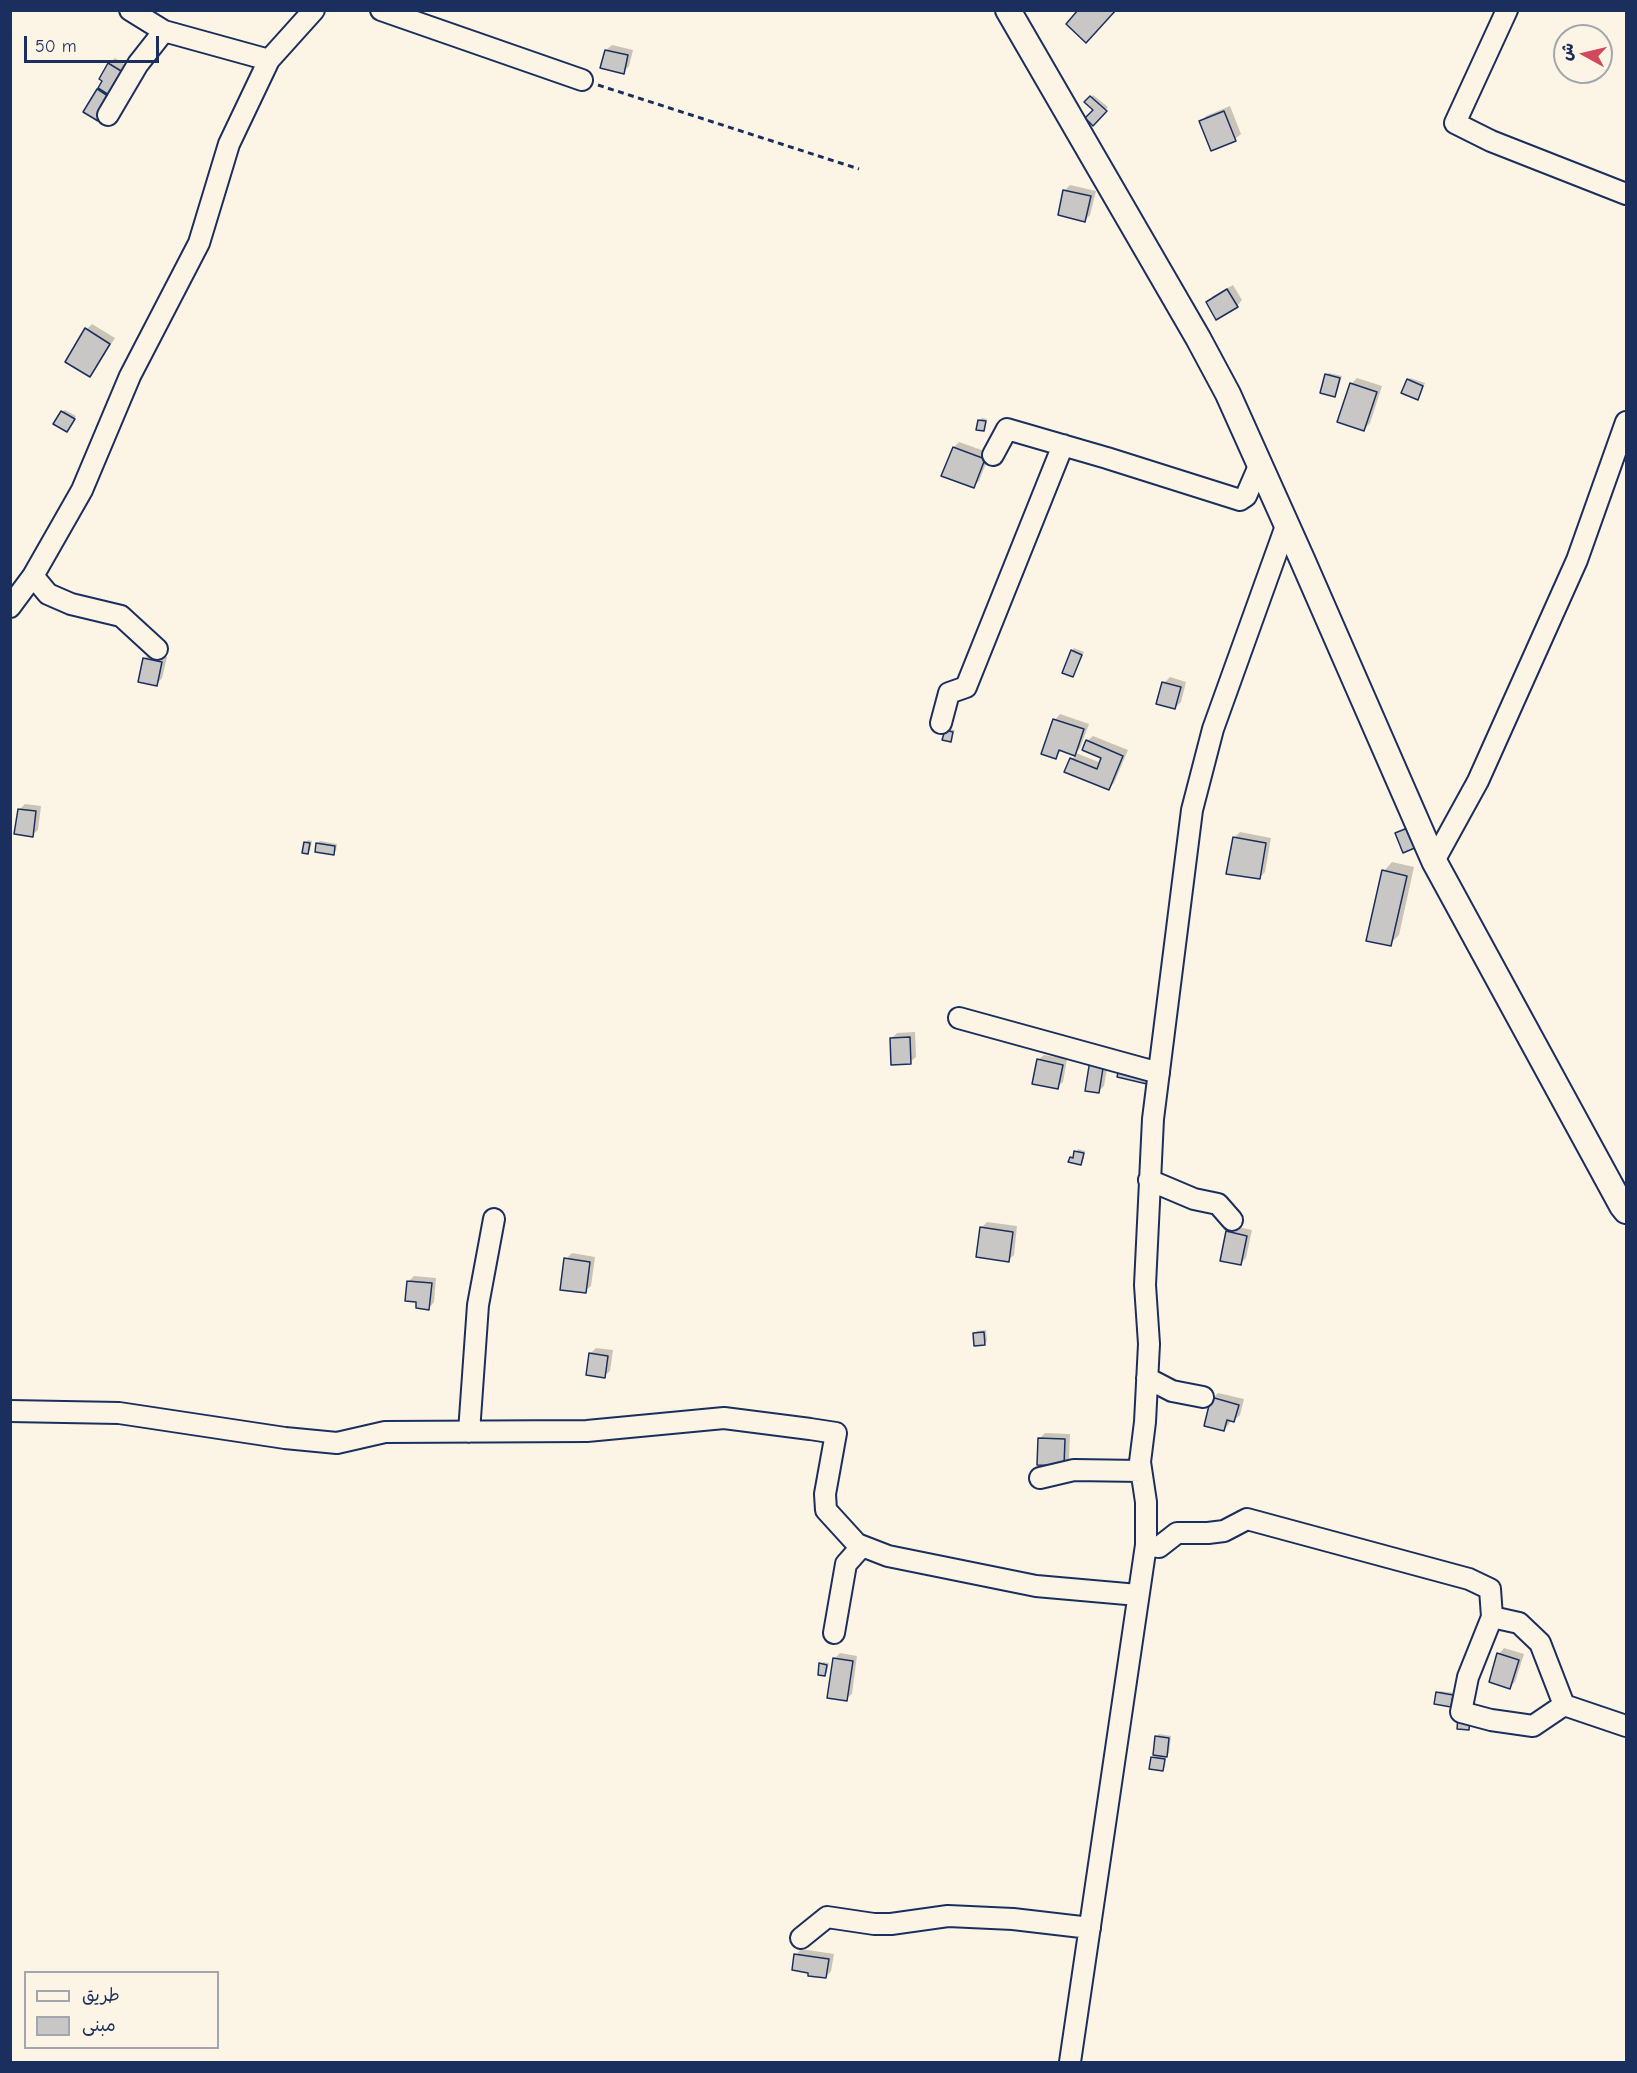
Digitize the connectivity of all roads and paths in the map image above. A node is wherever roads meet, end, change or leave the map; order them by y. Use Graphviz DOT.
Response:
graph roads {
  1 [pos="130,10"];
  2 [pos="314,10"];
  3 [pos="381,10"];
  4 [pos="1008,10"];
  5 [pos="1507,10"];
  6 [pos="164,30"];
  7 [pos="269,60"];
  8 [pos="582,80"];
  9 [pos="108,114"];
  10 [pos="859,169"];
  11 [pos="1626,194"];
  12 [pos="1626,422"];
  13 [pos="1063,445"];
  14 [pos="993,455"];
  15 [pos="1259,466"];
  16 [pos="1286,526"];
  17 [pos="33,576"];
  18 [pos="10,607"];
  19 [pos="157,649"];
  20 [pos="941,723"];
  21 [pos="1434,861"];
  22 [pos="959,1018"];
  23 [pos="1159,1073"];
  24 [pos="1149,1180"];
  25 [pos="1626,1211"];
  26 [pos="494,1219"];
  27 [pos="1232,1220"];
  28 [pos="1148,1378"];
  29 [pos="1203,1397"];
  30 [pos="10,1411"];
  31 [pos="469,1432"];
  32 [pos="1141,1471"];
  33 [pos="1040,1478"];
  34 [pos="1146,1545"];
  35 [pos="862,1546"];
  36 [pos="1138,1595"];
  37 [pos="1492,1617"];
  38 [pos="834,1633"];
  39 [pos="1564,1705"];
  40 [pos="1626,1726"];
  41 [pos="1090,1928"];
  42 [pos="801,1938"];
  43 [pos="1070,2062"];
  1 -- 6 [label="street"];
  2 -- 7 [label="street"];
  3 -- 8 [label="street"];
  4 -- 15 [label="street"];
  5 -- 11 [label="street"];
  6 -- 7 [label="street"];
  6 -- 9 [label="street"];
  7 -- 17 [label="street"];
  8 -- 10 [label="path"];
  12 -- 21 [label="street"];
  13 -- 14 [label="street"];
  13 -- 15 [label="street"];
  13 -- 20 [label="street"];
  15 -- 16 [label="street"];
  16 -- 21 [label="street"];
  16 -- 23 [label="street"];
  17 -- 18 [label="street"];
  17 -- 19 [label="street"];
  21 -- 25 [label="street"];
  22 -- 23 [label="street"];
  23 -- 24 [label="street"];
  24 -- 27 [label="street"];
  24 -- 28 [label="street"];
  26 -- 31 [label="street"];
  28 -- 29 [label="street"];
  28 -- 32 [label="street"];
  30 -- 31 [label="street"];
  31 -- 35 [label="street"];
  32 -- 33 [label="street"];
  32 -- 34 [label="street"];
  34 -- 36 [label="street"];
  34 -- 37 [label="street"];
  35 -- 36 [label="street"];
  35 -- 38 [label="street"];
  36 -- 41 [label="street"];
  37 -- 39 [label="street"];
  37 -- 39 [label="street"];
  39 -- 40 [label="street"];
  41 -- 42 [label="street"];
  41 -- 43 [label="street"];
}
